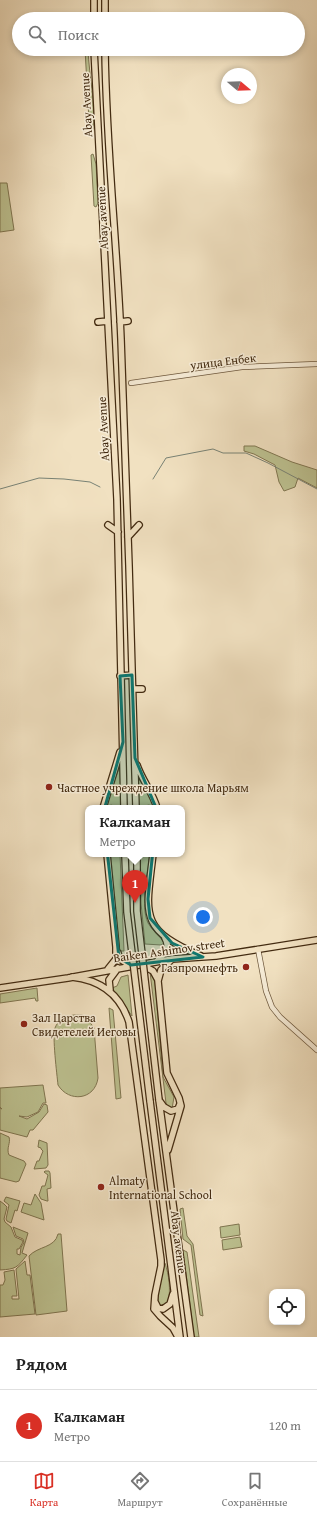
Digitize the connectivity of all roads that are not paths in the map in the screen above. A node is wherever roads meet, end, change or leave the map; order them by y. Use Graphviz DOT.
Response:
graph roads {
  1 [pos="94,0"];
  2 [pos="104,0"];
  3 [pos="94,12"];
  4 [pos="105,12"];
  5 [pos="94,56"];
  6 [pos="105,56"];
  7 [pos="108,321"];
  8 [pos="128,321"];
  9 [pos="98,322"];
  10 [pos="120,322"];
  11 [pos="317,364"];
  12 [pos="132,383"];
  13 [pos="122,386"];
  14 [pos="108,524"];
  15 [pos="139,525"];
  16 [pos="118,532"];
  17 [pos="128,537"];
  18 [pos="120,676"];
  19 [pos="132,676"];
  20 [pos="133,689"];
  21 [pos="142,689"];
  22 [pos="123,742"];
  23 [pos="134,758"];
  24 [pos="104,805"];
  25 [pos="124,805"];
  26 [pos="136,805"];
  27 [pos="156,805"];
  28 [pos="107,857"];
  29 [pos="126,857"];
  30 [pos="137,857"];
  31 [pos="153,857"];
  32 [pos="164,936"];
  33 [pos="317,940"];
  34 [pos="116,947"];
  35 [pos="258,949"];
  36 [pos="203,957"];
  37 [pos="172,959"];
  38 [pos="157,961"];
  39 [pos="140,964"];
  40 [pos="131,965"];
  41 [pos="120,968"];
  42 [pos="108,970"];
  43 [pos="72,977"];
  44 [pos="158,981"];
  45 [pos="0,988"];
  46 [pos="110,990"];
  47 [pos="317,1050"];
  48 [pos="159,1100"];
  49 [pos="181,1102"];
  50 [pos="167,1157"];
  51 [pos="174,1285"];
  52 [pos="154,1299"];
  53 [pos="179,1337"];
  54 [pos="191,1337"];
  1 -- 3 [label="main road"];
  2 -- 4 [label="main road"];
  5 -- 7 [label="main road, Abay Avenue"];
  6 -- 10 [label="main road, Abay avenue"];
  7 -- 9 [label="main road"];
  7 -- 16 [label="main road, Abay Avenue"];
  8 -- 10 [label="main road"];
  10 -- 13 [label="main road, Abay avenue"];
  11 -- 12 [label="street, улица Енбек"];
  13 -- 17 [label="main road, Abay Avenue"];
  14 -- 16 [label="main road"];
  15 -- 17 [label="main road"];
  16 -- 18 [label="main road, Abay Avenue"];
  17 -- 19 [label="main road, Abay Avenue"];
  18 -- 19 [label="main road"];
  18 -- 22 [label="main road, Abay Avenue"];
  19 -- 20 [label="main road, Abay Avenue"];
  20 -- 21 [label="main road"];
  20 -- 23 [label="main road, Abay Avenue"];
  22 -- 24 [label="main road"];
  22 -- 25 [label="main road, Abay Avenue"];
  23 -- 26 [label="main road, Abay Avenue"];
  23 -- 27 [label="main road"];
  28 -- 34 [label="main road"];
  29 -- 51 [label="main road, Abay avenue, bridge"];
  30 -- 48 [label="main road, bridge"];
  31 -- 32 [label="main road"];
  32 -- 36 [label="main road"];
  32 -- 38 [label="main road"];
  33 -- 35 [label="main road, Baiken Ashimov street"];
  34 -- 40 [label="main road"];
  34 -- 42 [label="main road"];
  35 -- 36 [label="main road, Baiken Ashimov street"];
  35 -- 47 [label="street"];
  36 -- 37 [label="main road, Baiken Ashimov street"];
  37 -- 38 [label="main road, Baiken Ashimov street"];
  37 -- 44 [label="main road"];
  38 -- 39 [label="main road, Baiken Ashimov street"];
  39 -- 40 [label="main road, Baiken Ashimov street"];
  39 -- 44 [label="main road"];
  40 -- 41 [label="main road, Baiken Ashimov street"];
  41 -- 42 [label="main road, Baiken Ashimov street"];
  41 -- 46 [label="main road"];
  42 -- 43 [label="main road, Baiken Ashimov street"];
  43 -- 45 [label="main road, Baiken Ashimov street"];
  43 -- 46 [label="main road"];
  44 -- 49 [label="main road"];
  46 -- 52 [label="main road"];
  48 -- 49 [label="main road"];
  48 -- 50 [label="main road"];
  49 -- 50 [label="main road"];
  50 -- 54 [label="main road"];
  51 -- 52 [label="main road"];
  51 -- 53 [label="main road, Abay avenue"];
  52 -- 53 [label="main road"];
}
